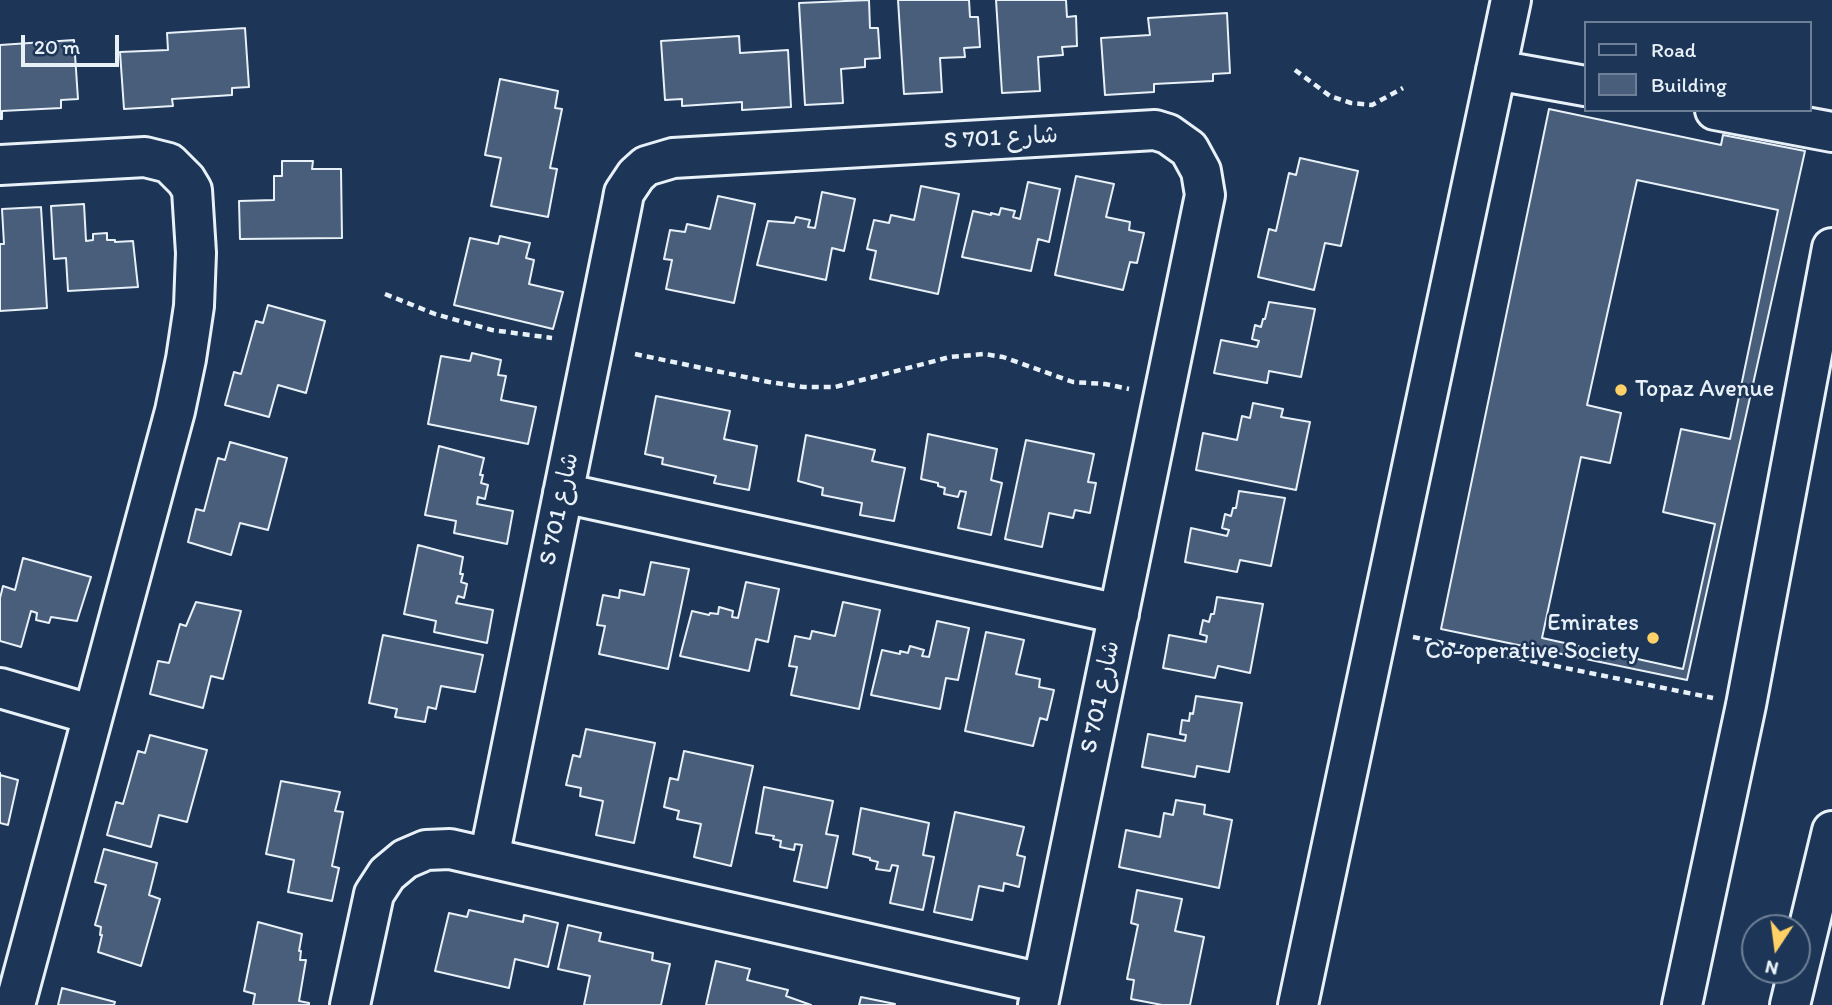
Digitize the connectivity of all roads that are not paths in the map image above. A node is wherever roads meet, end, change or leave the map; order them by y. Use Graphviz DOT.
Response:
graph roads {
  1 [pos="1511,0"];
  2 [pos="1496,70"];
  3 [pos="1584,86"];
  4 [pos="1726,112"];
  5 [pos="1832,132"];
  6 [pos="0,165"];
  7 [pos="1832,248"];
  8 [pos="563,493"];
  9 [pos="1119,614"];
  10 [pos="0,688"];
  11 [pos="93,715"];
  12 [pos="1832,831"];
  13 [pos="489,858"];
  14 [pos="1040,994"];
  15 [pos="15,1005"];
  16 [pos="350,1005"];
  17 [pos="1298,1005"];
  18 [pos="1682,1005"];
  19 [pos="1790,1005"];
  1 -- 2 [label="street"];
  2 -- 3 [label="street"];
  2 -- 17 [label="street"];
  4 -- 5 [label="street"];
  6 -- 11 [label="street"];
  7 -- 18 [label="street"];
  8 -- 9 [label="street"];
  8 -- 9 [label="street, S 701 شارع"];
  8 -- 13 [label="street, S 701 شارع"];
  9 -- 14 [label="street, S 701 شارع"];
  10 -- 11 [label="street"];
  11 -- 15 [label="street"];
  12 -- 19 [label="street"];
  13 -- 14 [label="street"];
  13 -- 16 [label="street"];
}
